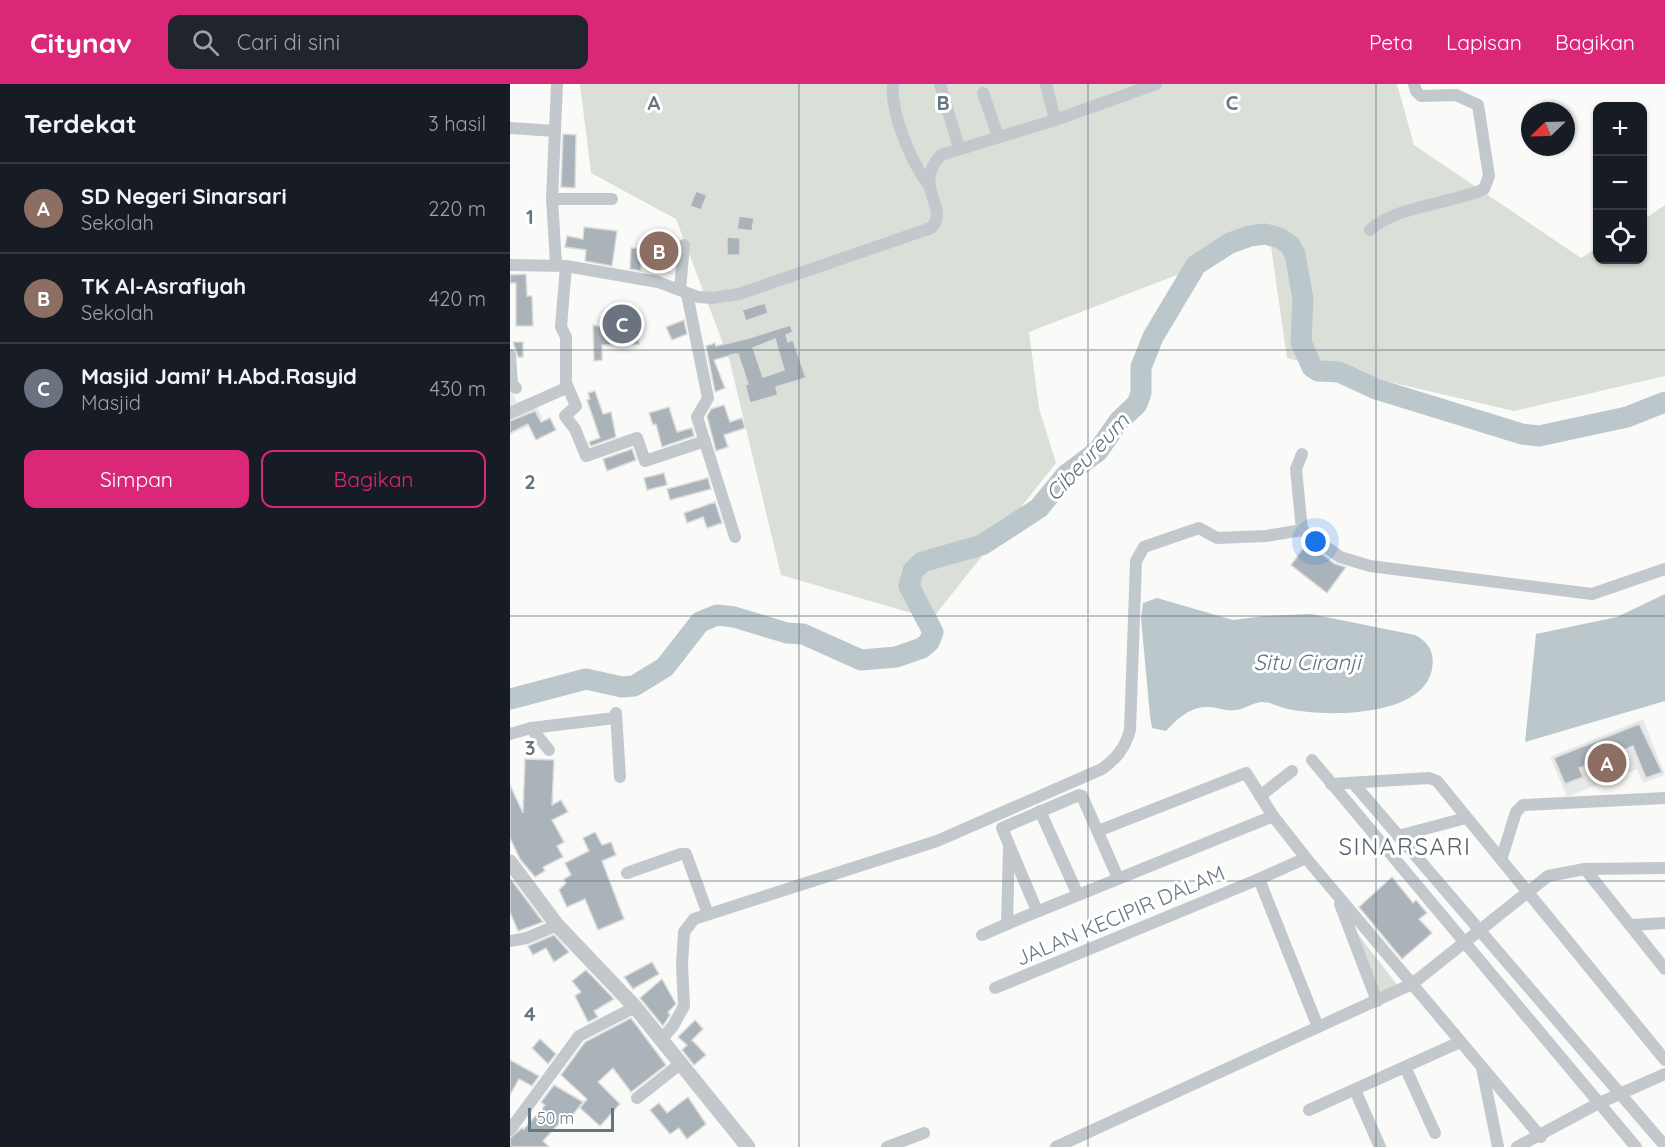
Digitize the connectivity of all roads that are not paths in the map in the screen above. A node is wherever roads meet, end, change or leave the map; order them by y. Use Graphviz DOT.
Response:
graph roads {
  1 [pos="557,84"];
  2 [pos="893,84"];
  3 [pos="940,84"];
  4 [pos="1046,84"];
  5 [pos="1156,84"];
  6 [pos="1414,84"];
  7 [pos="983,93"];
  8 [pos="1056,120"];
  9 [pos="510,128"];
  10 [pos="555,131"];
  11 [pos="998,136"];
  12 [pos="958,148"];
  13 [pos="927,183"];
  14 [pos="552,199"];
  15 [pos="612,199"];
  16 [pos="1370,230"];
  17 [pos="684,245"];
  18 [pos="510,265"];
  19 [pos="561,265"];
  20 [pos="684,292"];
  21 [pos="510,355"];
  22 [pos="567,385"];
  23 [pos="516,388"];
  24 [pos="510,413"];
  25 [pos="705,441"];
  26 [pos="1302,454"];
  27 [pos="1302,530"];
  28 [pos="735,537"];
  29 [pos="1665,569"];
  30 [pos="531,728"];
  31 [pos="510,734"];
  32 [pos="549,750"];
  33 [pos="1311,760"];
  34 [pos="1292,771"];
  35 [pos="620,777"];
  36 [pos="1331,784"];
  37 [pos="1354,784"];
  38 [pos="1260,796"];
  39 [pos="1665,798"];
  40 [pos="1040,811"];
  41 [pos="1273,816"];
  42 [pos="1466,818"];
  43 [pos="1098,831"];
  44 [pos="1398,836"];
  45 [pos="1009,847"];
  46 [pos="1502,856"];
  47 [pos="1306,858"];
  48 [pos="510,862"];
  49 [pos="1665,868"];
  50 [pos="1585,869"];
  51 [pos="627,873"];
  52 [pos="1118,878"];
  53 [pos="1260,879"];
  54 [pos="1526,892"];
  55 [pos="1078,895"];
  56 [pos="1337,895"];
  57 [pos="1036,911"];
  58 [pos="708,914"];
  59 [pos="1665,923"];
  60 [pos="1007,924"];
  61 [pos="557,925"];
  62 [pos="1631,925"];
  63 [pos="1481,930"];
  64 [pos="982,935"];
  65 [pos="510,941"];
  66 [pos="1464,945"];
  67 [pos="1665,969"];
  68 [pos="1412,984"];
  69 [pos="995,988"];
  70 [pos="1377,1001"];
  71 [pos="635,1007"];
  72 [pos="1318,1027"];
  73 [pos="662,1038"];
  74 [pos="1460,1042"];
  75 [pos="1665,1060"];
  76 [pos="680,1064"];
  77 [pos="1405,1067"];
  78 [pos="1482,1067"];
  79 [pos="1665,1074"];
  80 [pos="1355,1089"];
  81 [pos="1622,1093"];
  82 [pos="638,1098"];
  83 [pos="1597,1104"];
  84 [pos="1309,1110"];
  85 [pos="510,1130"];
  86 [pos="924,1133"];
  87 [pos="1435,1133"];
  88 [pos="1541,1137"];
  89 [pos="1665,1146"];
  90 [pos="748,1147"];
  91 [pos="887,1147"];
  92 [pos="1056,1147"];
  93 [pos="1380,1147"];
  94 [pos="1498,1147"];
  95 [pos="1517,1147"];
  96 [pos="1636,1147"];
  1 -- 10 [label="street"];
  2 -- 13 [label="street"];
  3 -- 12 [label="street"];
  4 -- 8 [label="street"];
  5 -- 8 [label="street"];
  6 -- 16 [label="street"];
  7 -- 11 [label="street"];
  8 -- 11 [label="street"];
  9 -- 10 [label="street"];
  10 -- 14 [label="street"];
  11 -- 12 [label="street"];
  12 -- 13 [label="street"];
  13 -- 20 [label="street"];
  14 -- 15 [label="street"];
  14 -- 19 [label="street"];
  17 -- 20 [label="street"];
  18 -- 19 [label="street"];
  19 -- 20 [label="street"];
  19 -- 22 [label="street"];
  20 -- 25 [label="street"];
  21 -- 23 [label="street"];
  22 -- 24 [label="street"];
  22 -- 25 [label="street"];
  25 -- 28 [label="street"];
  26 -- 27 [label="street"];
  27 -- 29 [label="street"];
  27 -- 58 [label="street"];
  30 -- 31 [label="street"];
  30 -- 32 [label="street"];
  30 -- 35 [label="street"];
  33 -- 36 [label="street"];
  34 -- 38 [label="street"];
  36 -- 37 [label="street"];
  36 -- 66 [label="street"];
  37 -- 42 [label="street"];
  37 -- 44 [label="street"];
  38 -- 41 [label="street"];
  38 -- 43 [label="street"];
  39 -- 46 [label="street"];
  40 -- 43 [label="street"];
  40 -- 45 [label="street"];
  40 -- 55 [label="street"];
  41 -- 47 [label="street"];
  41 -- 52 [label="street"];
  42 -- 44 [label="street"];
  42 -- 46 [label="street"];
  43 -- 52 [label="street"];
  44 -- 63 [label="street"];
  45 -- 57 [label="street"];
  45 -- 60 [label="street"];
  46 -- 54 [label="street"];
  47 -- 53 [label="street, JALAN KECIPIR DALAM"];
  47 -- 56 [label="street"];
  48 -- 61 [label="street"];
  49 -- 50 [label="street"];
  50 -- 54 [label="street"];
  50 -- 62 [label="street"];
  51 -- 58 [label="street"];
  52 -- 55 [label="street"];
  53 -- 69 [label="street, JALAN KECIPIR DALAM"];
  53 -- 72 [label="street"];
  54 -- 63 [label="street"];
  54 -- 75 [label="street"];
  55 -- 57 [label="street"];
  56 -- 68 [label="street"];
  56 -- 70 [label="street"];
  57 -- 60 [label="street"];
  58 -- 73 [label="street"];
  59 -- 62 [label="street"];
  60 -- 64 [label="street"];
  61 -- 65 [label="street"];
  61 -- 71 [label="street"];
  62 -- 67 [label="street"];
  63 -- 66 [label="street"];
  63 -- 81 [label="street"];
  66 -- 68 [label="street"];
  66 -- 83 [label="street"];
  68 -- 70 [label="street"];
  68 -- 74 [label="street"];
  70 -- 72 [label="street"];
  71 -- 73 [label="street"];
  71 -- 85 [label="street"];
  72 -- 92 [label="street"];
  73 -- 76 [label="street"];
  74 -- 77 [label="street"];
  74 -- 78 [label="street"];
  76 -- 82 [label="street"];
  76 -- 90 [label="street"];
  77 -- 80 [label="street"];
  77 -- 87 [label="street"];
  78 -- 88 [label="street"];
  78 -- 94 [label="street"];
  79 -- 81 [label="street"];
  80 -- 84 [label="street"];
  80 -- 93 [label="street"];
  81 -- 83 [label="street"];
  81 -- 89 [label="street"];
  83 -- 88 [label="street"];
  83 -- 96 [label="street"];
  86 -- 91 [label="street"];
  88 -- 95 [label="street"];
}
